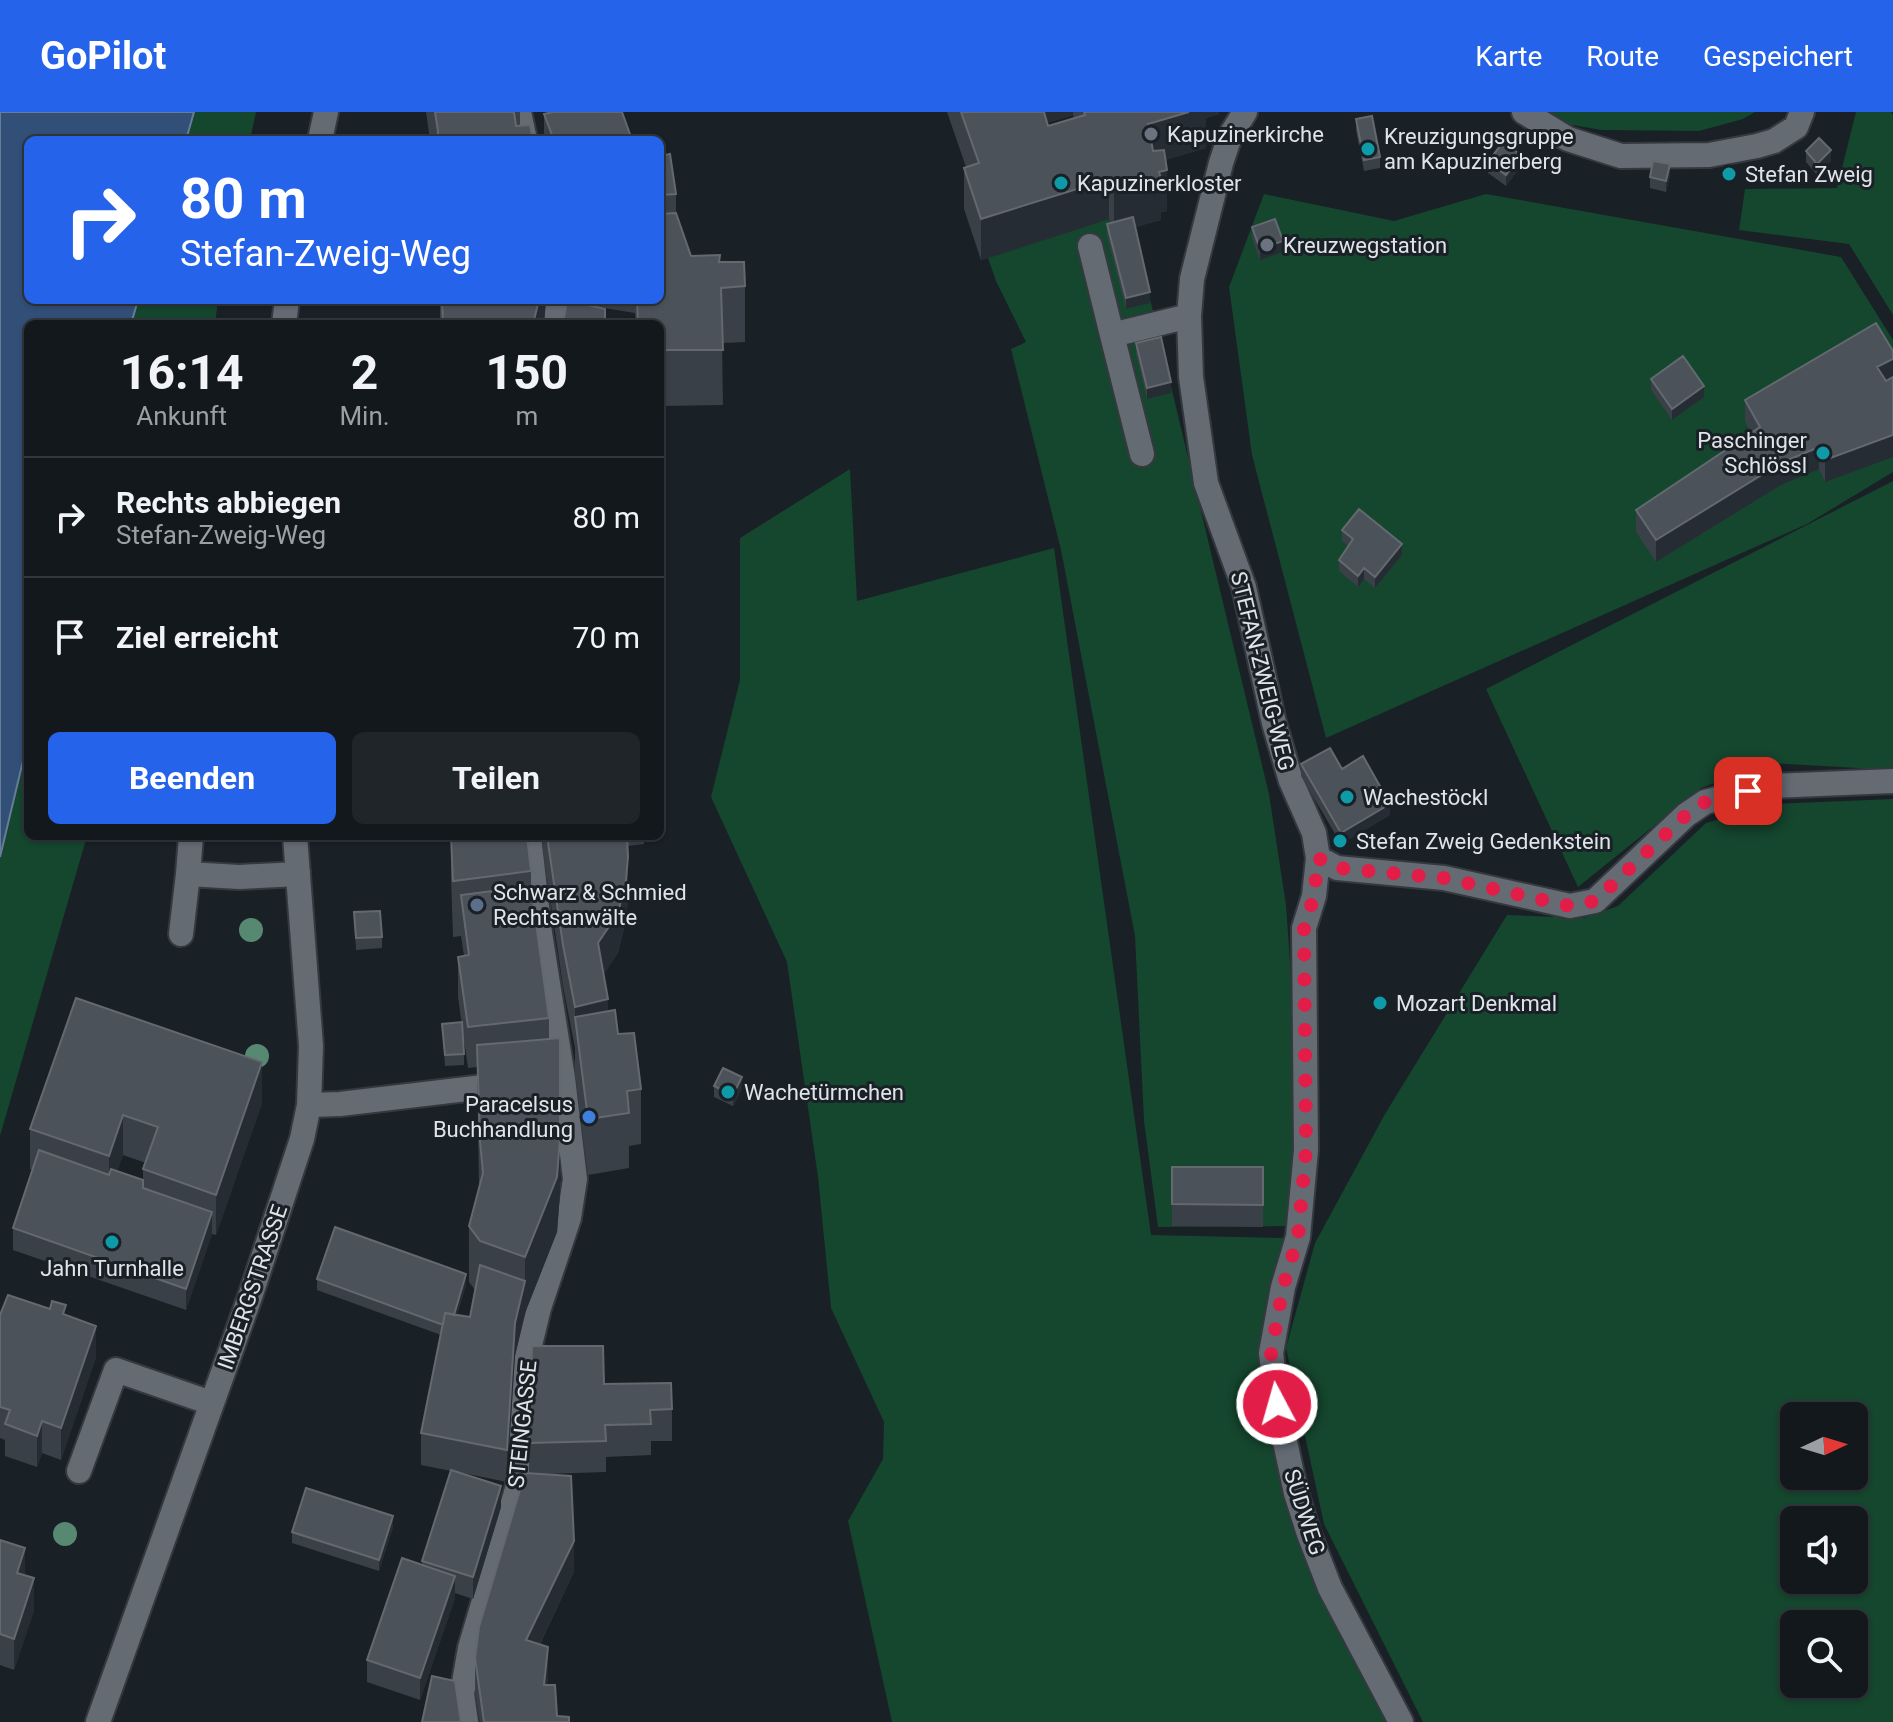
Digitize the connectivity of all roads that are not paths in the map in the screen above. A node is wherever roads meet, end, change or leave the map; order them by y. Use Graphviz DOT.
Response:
graph roads {
  1 [pos="326,112"];
  2 [pos="519,112"];
  3 [pos="1245,112"];
  4 [pos="1524,112"];
  5 [pos="1802,112"];
  6 [pos="321,136"];
  7 [pos="524,136"];
  8 [pos="1090,246"];
  9 [pos="1189,316"];
  10 [pos="1112,335"];
  11 [pos="1142,454"];
  12 [pos="1893,781"];
  13 [pos="191,840"];
  14 [pos="295,840"];
  15 [pos="529,840"];
  16 [pos="1318,858"];
  17 [pos="188,874"];
  18 [pos="298,874"];
  19 [pos="181,934"];
  20 [pos="563,1078"];
  21 [pos="309,1105"];
  22 [pos="211,1403"];
  23 [pos="79,1471"];
  24 [pos="98,1722"];
  25 [pos="466,1722"];
  26 [pos="1401,1722"];
  1 -- 6 [label="street"];
  2 -- 7 [label="street"];
  3 -- 9 [label="street, STEFAN-ZWEIG-WEG"];
  4 -- 5 [label="street"];
  8 -- 10 [label="street"];
  9 -- 10 [label="street"];
  9 -- 16 [label="street, STEFAN-ZWEIG-WEG"];
  10 -- 11 [label="street"];
  12 -- 16 [label="street"];
  13 -- 17 [label="street"];
  14 -- 18 [label="street, IMBERGSTRASSE"];
  15 -- 20 [label="street, STEINGASSE"];
  16 -- 26 [label="street, SÜDWEG"];
  17 -- 18 [label="street"];
  17 -- 19 [label="street"];
  18 -- 21 [label="street, IMBERGSTRASSE"];
  20 -- 21 [label="street"];
  20 -- 25 [label="street, STEINGASSE"];
  21 -- 22 [label="street, IMBERGSTRASSE"];
  22 -- 23 [label="street"];
  22 -- 24 [label="street, IMBERGSTRASSE"];
}
